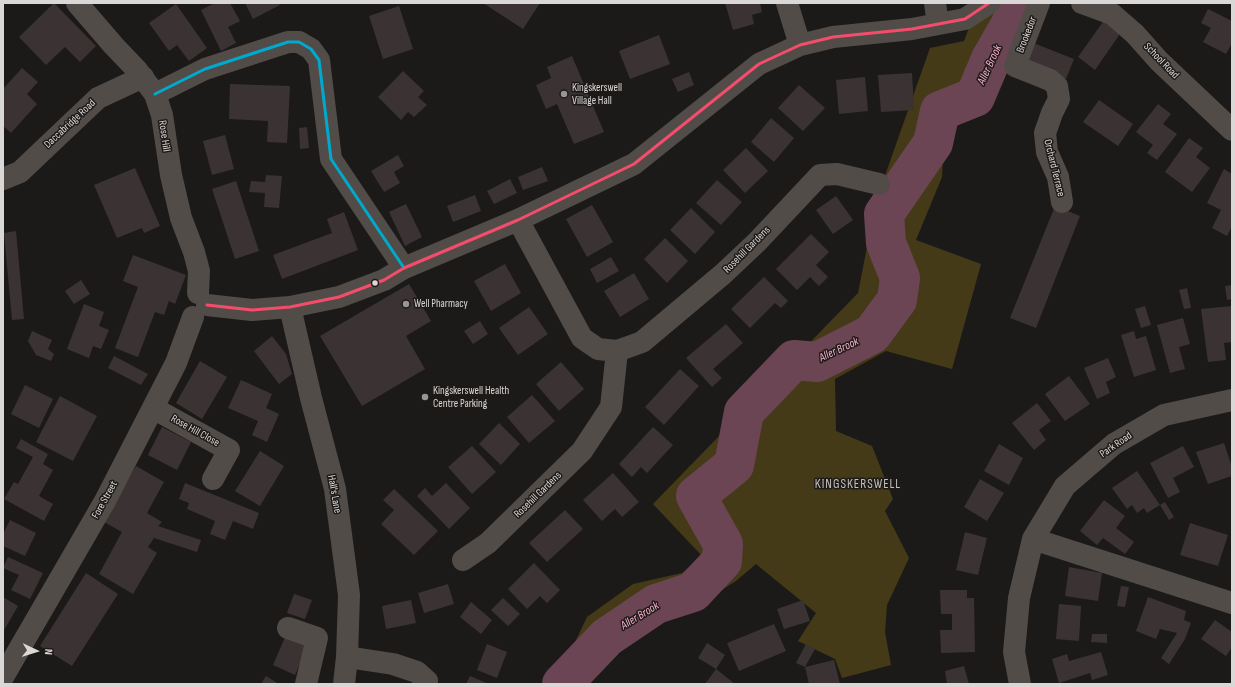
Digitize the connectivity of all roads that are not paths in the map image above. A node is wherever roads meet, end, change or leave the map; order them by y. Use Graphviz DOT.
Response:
graph roads {
  1 [pos="77,3"];
  2 [pos="787,3"];
  3 [pos="935,3"];
  4 [pos="989,3"];
  5 [pos="1039,3"];
  6 [pos="1082,3"];
  7 [pos="938,24"];
  8 [pos="800,45"];
  9 [pos="149,85"];
  10 [pos="1232,130"];
  11 [pos="1045,133"];
  12 [pos="3,179"];
  13 [pos="879,184"];
  14 [pos="1062,202"];
  15 [pos="518,220"];
  16 [pos="404,268"];
  17 [pos="200,305"];
  18 [pos="290,307"];
  19 [pos="617,351"];
  20 [pos="1232,400"];
  21 [pos="153,408"];
  22 [pos="213,479"];
  23 [pos="1033,538"];
  24 [pos="463,560"];
  25 [pos="1232,604"];
  26 [pos="288,628"];
  27 [pos="347,657"];
  28 [pos="3,677"];
  29 [pos="306,684"];
  30 [pos="344,684"];
  31 [pos="426,684"];
  32 [pos="1020,684"];
  1 -- 9 [label="street, Rose Hill"];
  2 -- 8 [label="street"];
  3 -- 7 [label="street"];
  4 -- 7 [label="street"];
  5 -- 11 [label="street, Brookedor"];
  6 -- 10 [label="street, School Road"];
  7 -- 8 [label="street"];
  8 -- 15 [label="street"];
  9 -- 12 [label="street, Daccabridge Road"];
  9 -- 16 [label="street, Daccabridge Road"];
  9 -- 17 [label="street, Rose Hill"];
  11 -- 14 [label="street, Orchard Terrace"];
  13 -- 19 [label="street, Rosehill Gardens"];
  15 -- 16 [label="street"];
  15 -- 19 [label="street, Rosehill Gardens"];
  16 -- 18 [label="street"];
  17 -- 18 [label="street"];
  17 -- 21 [label="street, Fore Street"];
  18 -- 27 [label="street, Hall's Lane"];
  19 -- 24 [label="street, Rosehill Gardens"];
  20 -- 23 [label="street, Park Road"];
  21 -- 22 [label="street, Rose Hill Close"];
  21 -- 28 [label="street, Fore Street"];
  23 -- 25 [label="street"];
  23 -- 32 [label="street, Park Road"];
  26 -- 29 [label="street"];
  27 -- 30 [label="street, Hall's Lane"];
  27 -- 31 [label="street"];
}
